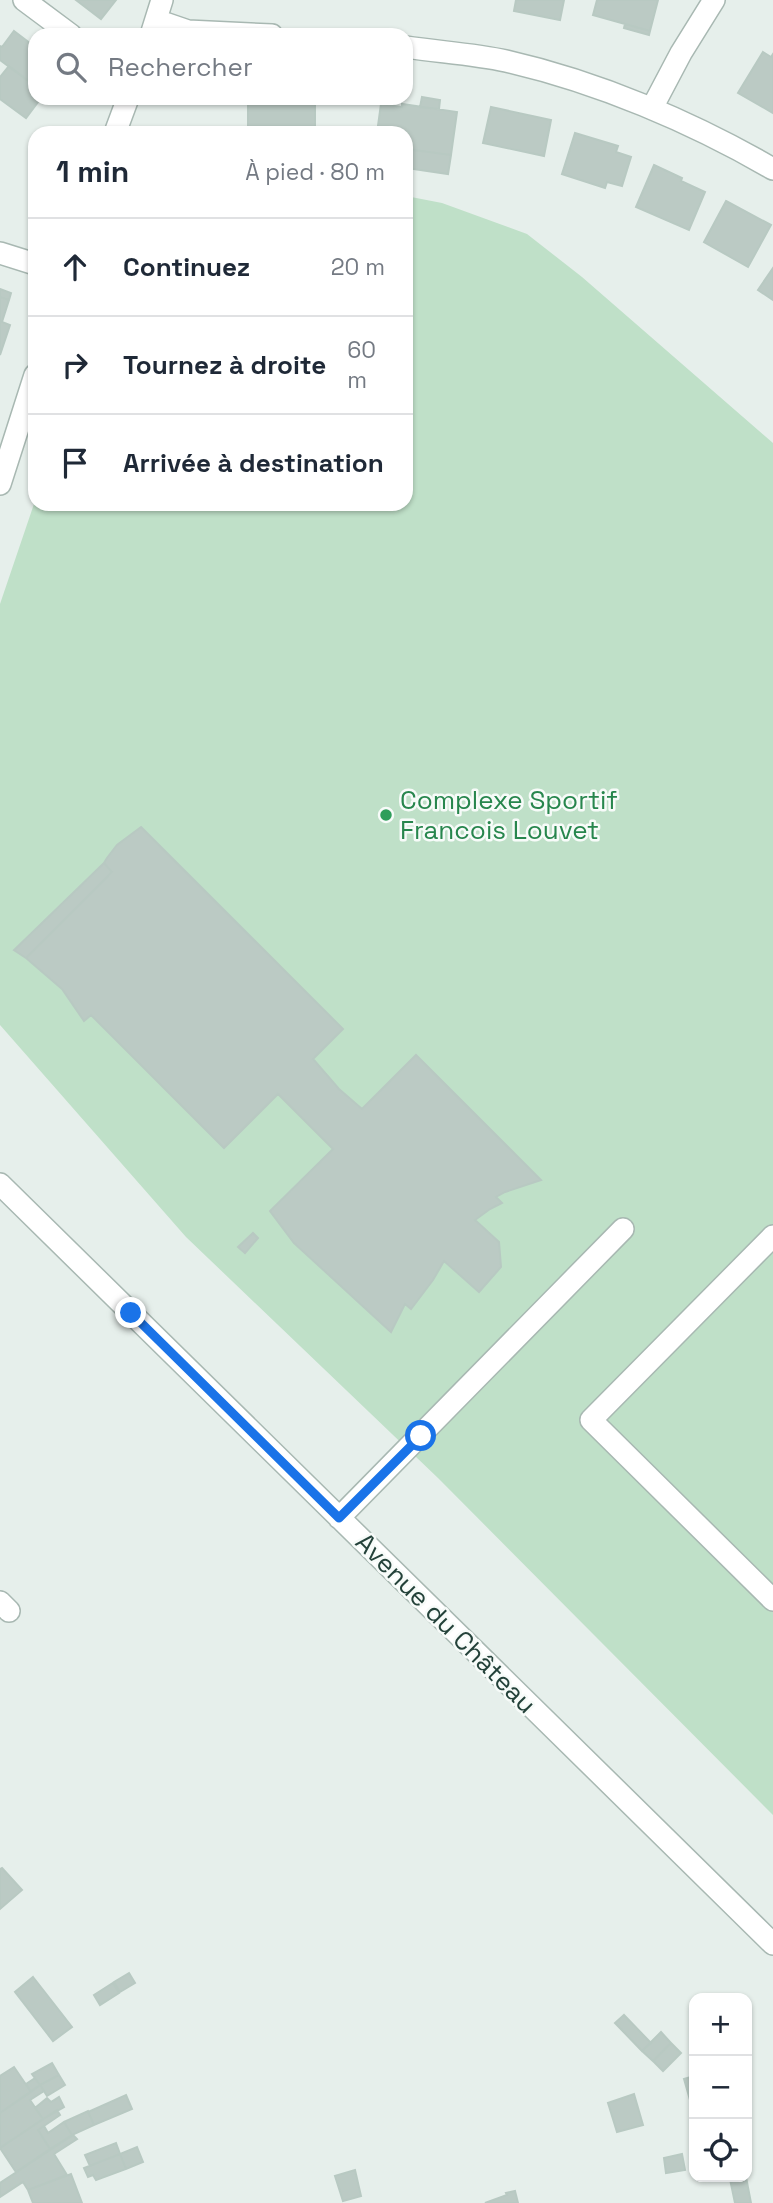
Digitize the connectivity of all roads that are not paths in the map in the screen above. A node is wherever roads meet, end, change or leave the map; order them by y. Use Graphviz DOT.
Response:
graph roads {
  1 [pos="24,0"];
  2 [pos="714,0"];
  3 [pos="156,18"];
  4 [pos="62,28"];
  5 [pos="181,28"];
  6 [pos="413,48"];
  7 [pos="125,105"];
  8 [pos="652,108"];
  9 [pos="118,126"];
  10 [pos="773,169"];
  11 [pos="0,253"];
  12 [pos="28,262"];
  13 [pos="28,397"];
  14 [pos="0,484"];
  15 [pos="0,1184"];
  16 [pos="623,1229"];
  17 [pos="773,1236"];
  18 [pos="339,1518"];
  19 [pos="773,1600"];
  20 [pos="773,1944"];
  1 -- 4 [label="street"];
  2 -- 8 [label="street"];
  3 -- 5 [label="street"];
  6 -- 8 [label="street"];
  7 -- 9 [label="street"];
  8 -- 10 [label="street"];
  11 -- 12 [label="street"];
  13 -- 14 [label="street"];
  15 -- 18 [label="street, Avenue du Château"];
  16 -- 18 [label="street"];
  17 -- 19 [label="street"];
  18 -- 20 [label="street, Avenue du Château"];
}
